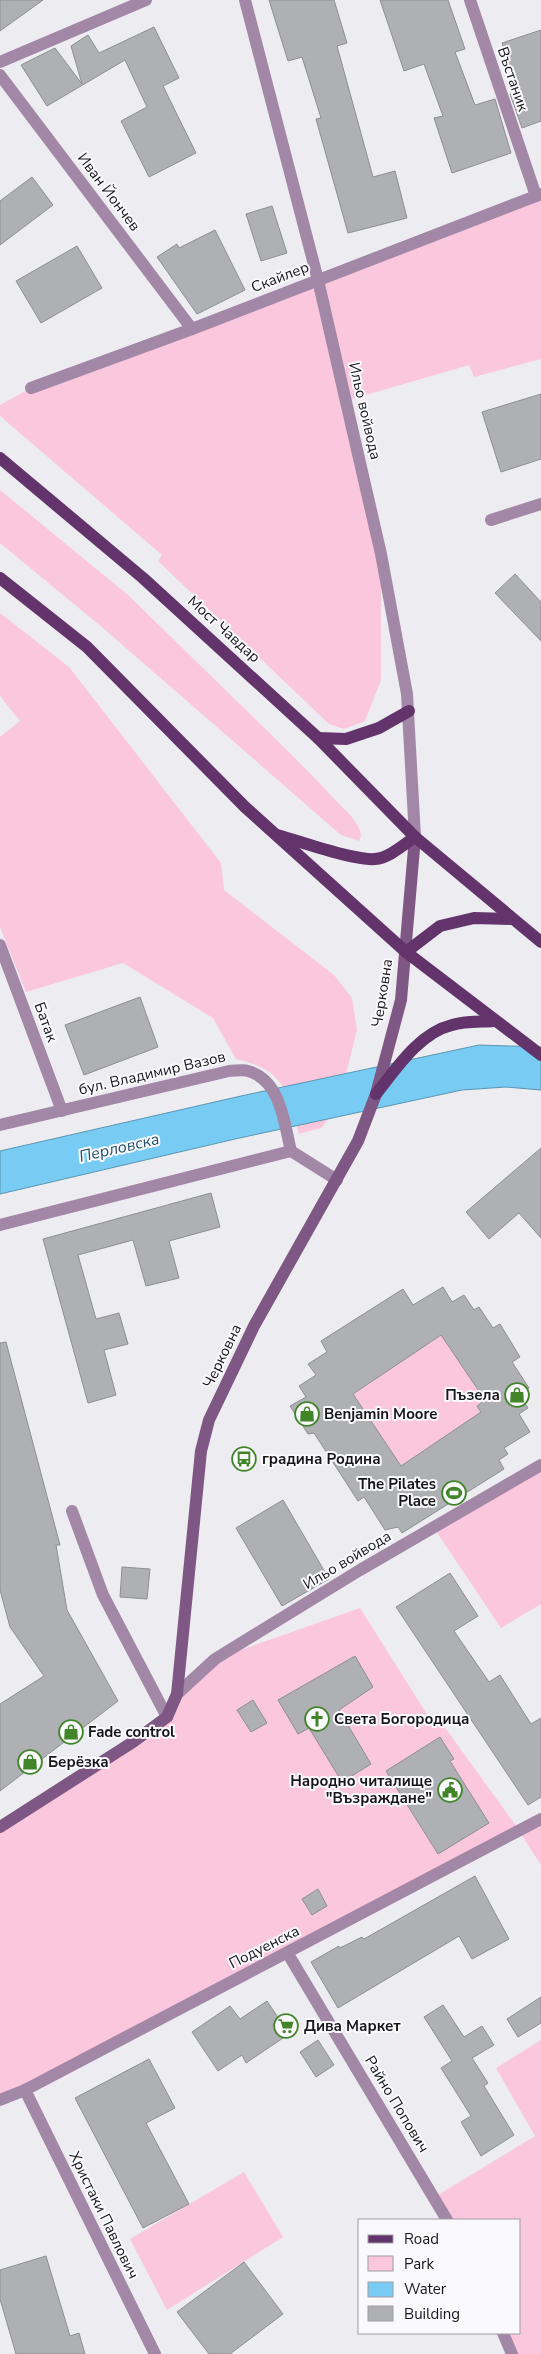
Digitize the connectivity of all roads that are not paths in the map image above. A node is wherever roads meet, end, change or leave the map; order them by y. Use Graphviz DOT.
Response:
graph roads {
  1 [pos="146,0"];
  2 [pos="245,0"];
  3 [pos="470,0"];
  4 [pos="0,62"];
  5 [pos="0,75"];
  6 [pos="538,195"];
  7 [pos="318,280"];
  8 [pos="192,329"];
  9 [pos="31,388"];
  10 [pos="0,458"];
  11 [pos="541,504"];
  12 [pos="490,520"];
  13 [pos="0,578"];
  14 [pos="409,710"];
  15 [pos="318,738"];
  16 [pos="275,834"];
  17 [pos="415,837"];
  18 [pos="512,919"];
  19 [pos="541,942"];
  20 [pos="0,945"];
  21 [pos="406,952"];
  22 [pos="494,1021"];
  23 [pos="541,1055"];
  24 [pos="376,1094"];
  25 [pos="62,1111"];
  26 [pos="0,1125"];
  27 [pos="291,1151"];
  28 [pos="337,1180"];
  29 [pos="0,1226"];
  30 [pos="541,1465"];
  31 [pos="72,1511"];
  32 [pos="177,1694"];
  33 [pos="167,1717"];
  34 [pos="541,1819"];
  35 [pos="0,1828"];
  36 [pos="288,1954"];
  37 [pos="25,2090"];
  38 [pos="0,2100"];
  39 [pos="446,2219"];
  40 [pos="502,2334"];
  41 [pos="155,2354"];
  42 [pos="512,2354"];
  1 -- 4 [label="street"];
  2 -- 7 [label="street, Ильо войвода"];
  3 -- 6 [label="street, Въстаник"];
  5 -- 8 [label="street, Иван Йончев"];
  6 -- 7 [label="street, Скайлер"];
  7 -- 8 [label="street, Скайлер"];
  7 -- 14 [label="street, Ильо войвода"];
  8 -- 9 [label="street, Скайлер"];
  10 -- 15 [label="main road, Мост Чавдар"];
  11 -- 12 [label="street"];
  13 -- 16 [label="main road"];
  14 -- 15 [label="main road"];
  14 -- 17 [label="street, Ильо войвода"];
  15 -- 17 [label="main road, Мост Чавдар"];
  16 -- 17 [label="main road"];
  16 -- 21 [label="main road"];
  17 -- 18 [label="main road"];
  17 -- 21 [label="street, Черковна"];
  18 -- 19 [label="main road"];
  18 -- 21 [label="main road"];
  20 -- 25 [label="street, Батак"];
  21 -- 22 [label="main road"];
  21 -- 24 [label="street, Черковна"];
  22 -- 23 [label="main road"];
  22 -- 24 [label="main road"];
  24 -- 28 [label="street, Черковна"];
  25 -- 26 [label="street, бул. Владимир Вазов"];
  25 -- 27 [label="street, бул. Владимир Вазов"];
  27 -- 28 [label="street"];
  27 -- 29 [label="street"];
  28 -- 32 [label="street, Черковна"];
  30 -- 32 [label="street, Ильо войвода"];
  31 -- 33 [label="street"];
  32 -- 33 [label="street, Черковна"];
  33 -- 35 [label="street"];
  34 -- 36 [label="street, Подуенска"];
  36 -- 37 [label="street, Подуенска"];
  36 -- 39 [label="street, Райно Попович"];
  37 -- 38 [label="street, Подуенска"];
  37 -- 41 [label="street, Христаки Павлович"];
  40 -- 42 [label="street"];
}
